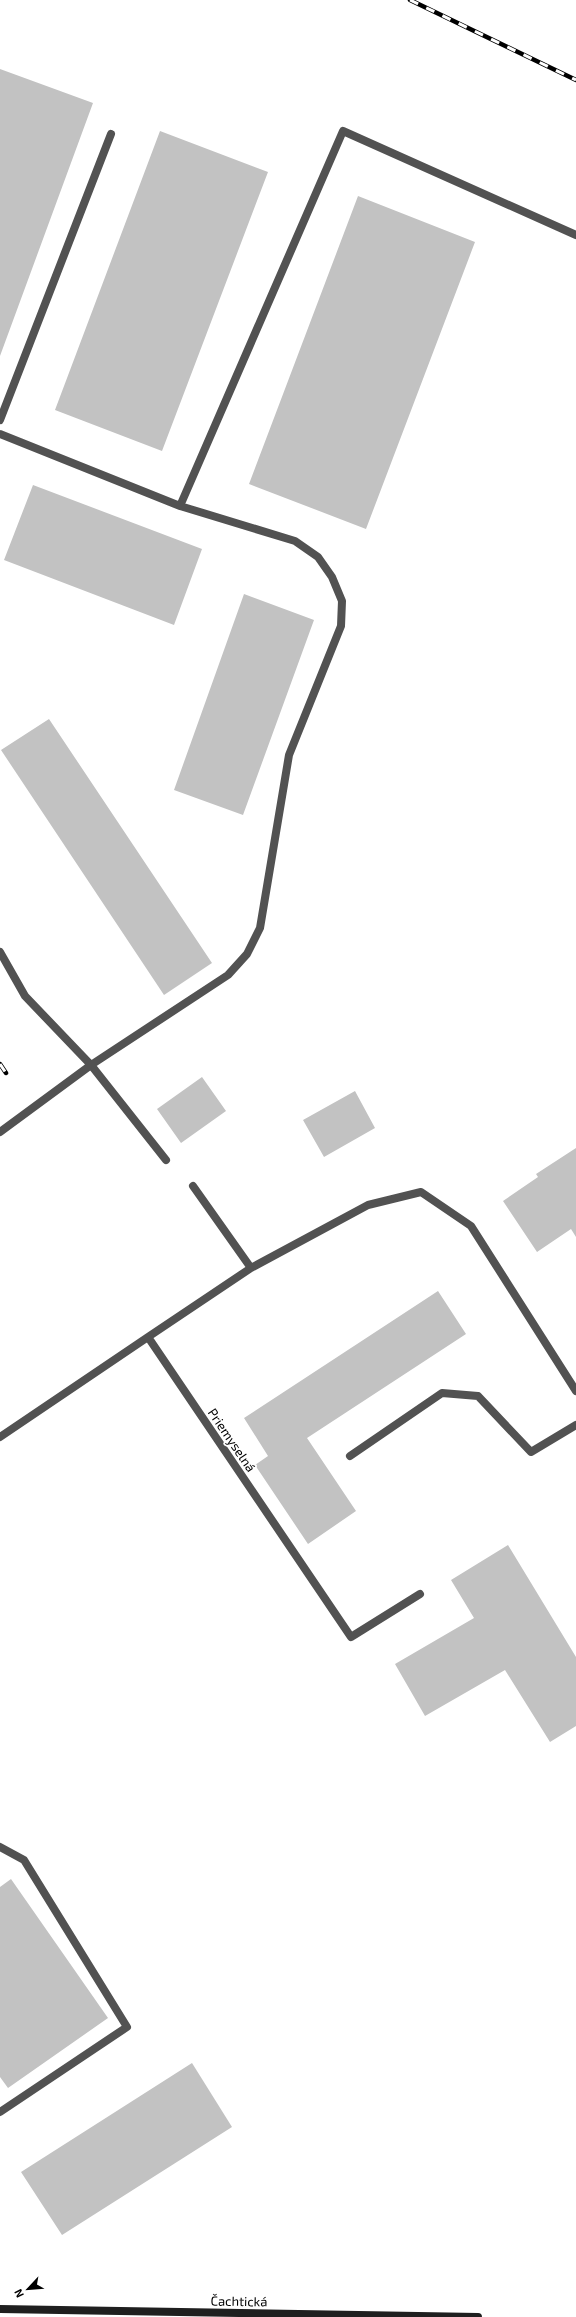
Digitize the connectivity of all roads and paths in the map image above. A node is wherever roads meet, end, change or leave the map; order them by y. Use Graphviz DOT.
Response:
graph roads {
  1 [pos="111,134"];
  2 [pos="576,235"];
  3 [pos="0,420"];
  4 [pos="0,434"];
  5 [pos="180,506"];
  6 [pos="0,952"];
  7 [pos="91,1065"];
  8 [pos="0,1132"];
  9 [pos="166,1160"];
  10 [pos="193,1186"];
  11 [pos="250,1268"];
  12 [pos="148,1337"];
  13 [pos="576,1391"];
  14 [pos="576,1425"];
  15 [pos="0,1437"];
  16 [pos="350,1456"];
  17 [pos="420,1594"];
  18 [pos="0,1847"];
  19 [pos="0,2112"];
  20 [pos="0,2309"];
  21 [pos="478,2317"];
  1 -- 3 [label="lane"];
  2 -- 5 [label="lane"];
  4 -- 5 [label="lane"];
  5 -- 7 [label="lane"];
  6 -- 7 [label="lane"];
  7 -- 8 [label="lane"];
  7 -- 9 [label="lane"];
  10 -- 11 [label="lane"];
  11 -- 12 [label="lane"];
  11 -- 13 [label="lane"];
  12 -- 15 [label="lane"];
  12 -- 17 [label="lane, Priemyselná"];
  14 -- 16 [label="lane"];
  18 -- 19 [label="lane"];
  20 -- 21 [label="main road, Čachtická"];
}
